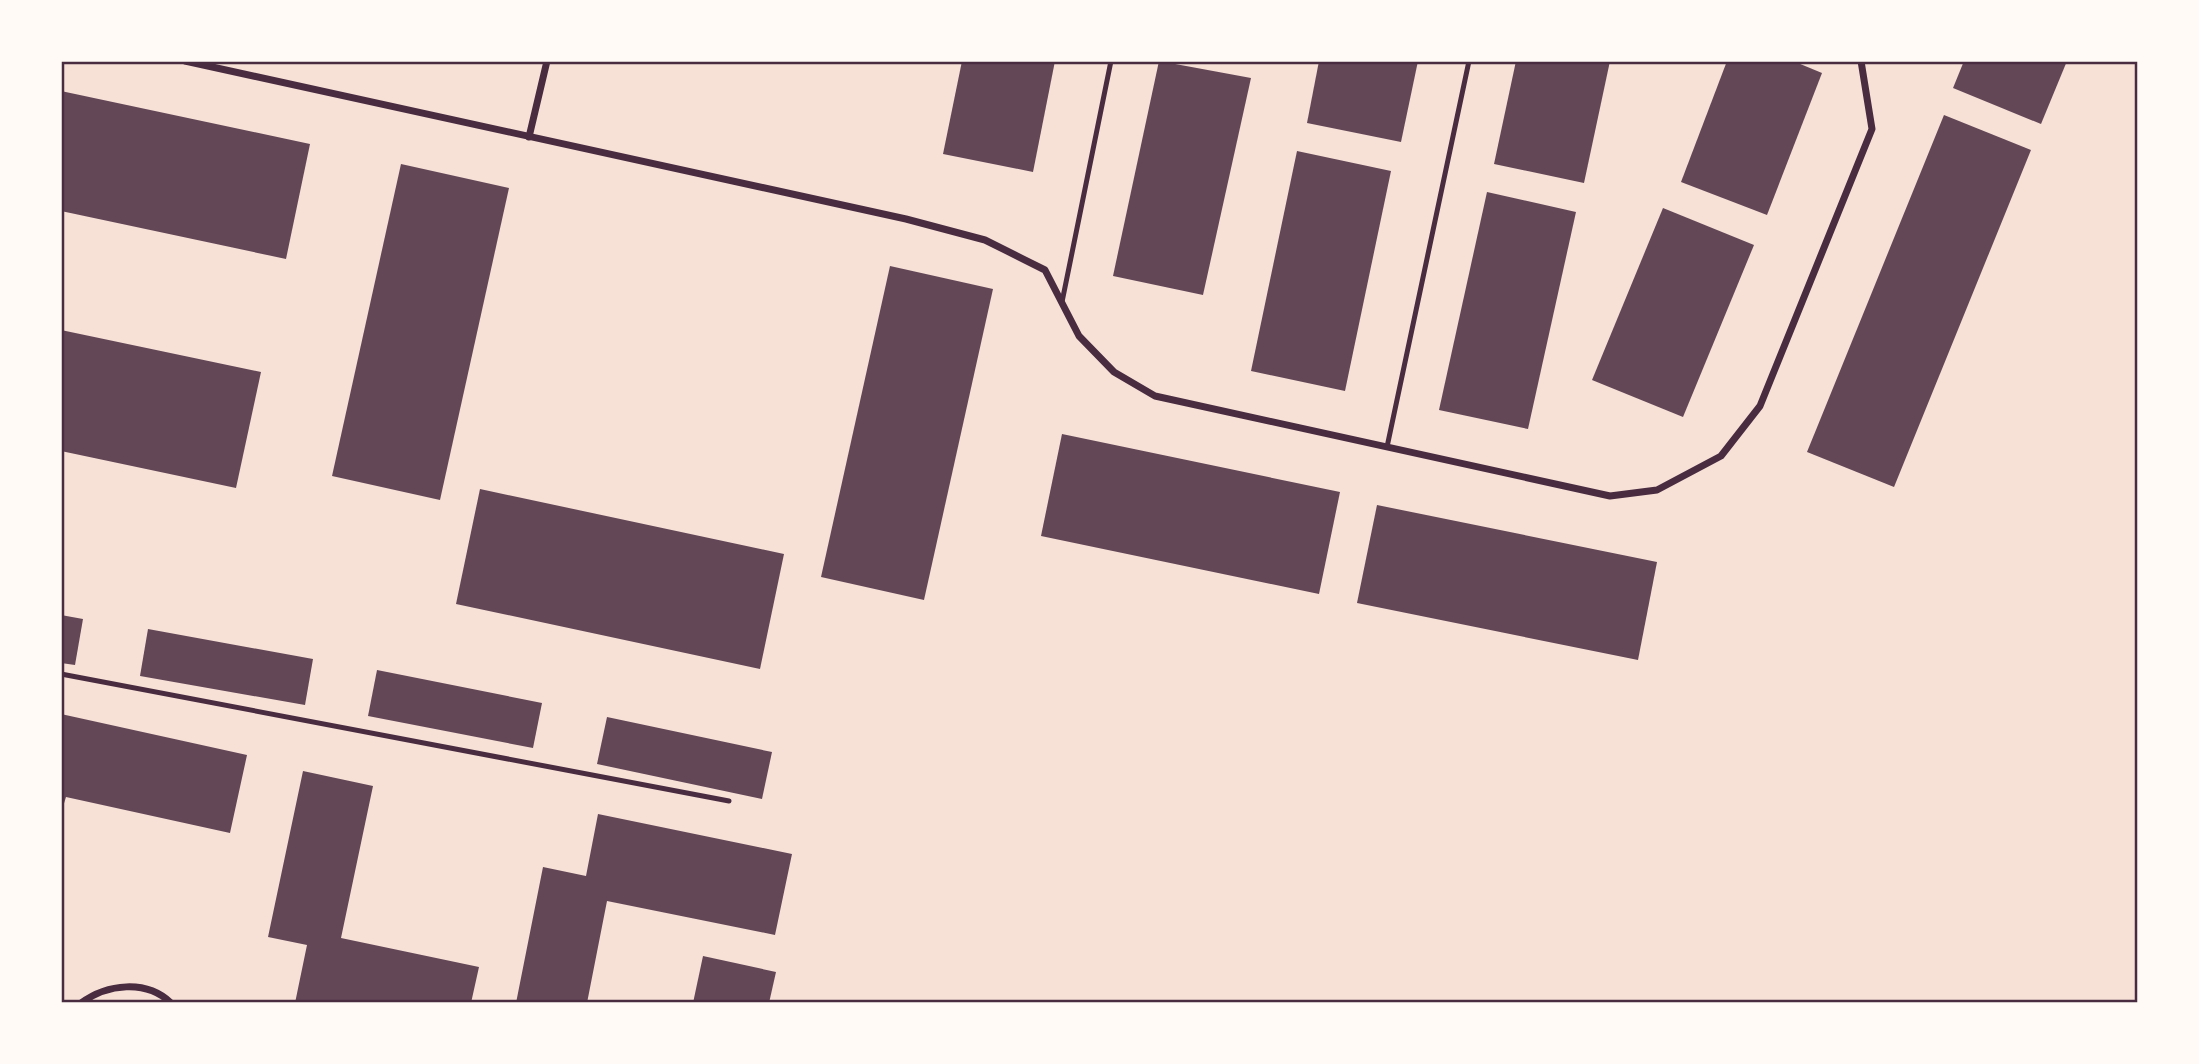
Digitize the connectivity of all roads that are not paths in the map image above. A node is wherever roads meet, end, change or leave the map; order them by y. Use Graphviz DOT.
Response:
graph roads {
  1 [pos="184,61"];
  2 [pos="547,61"];
  3 [pos="1111,61"];
  4 [pos="1469,61"];
  5 [pos="1861,61"];
  6 [pos="528,136"];
  7 [pos="1062,303"];
  8 [pos="1387,447"];
  9 [pos="61,674"];
  10 [pos="729,801"];
  11 [pos="81,1003"];
  12 [pos="171,1003"];
  1 -- 6 [label="street"];
  2 -- 6 [label="street"];
  3 -- 7 [label="lane"];
  4 -- 8 [label="lane"];
  5 -- 8 [label="street"];
  6 -- 7 [label="street"];
  7 -- 8 [label="street"];
  9 -- 10 [label="lane"];
  11 -- 12 [label="street"];
}
